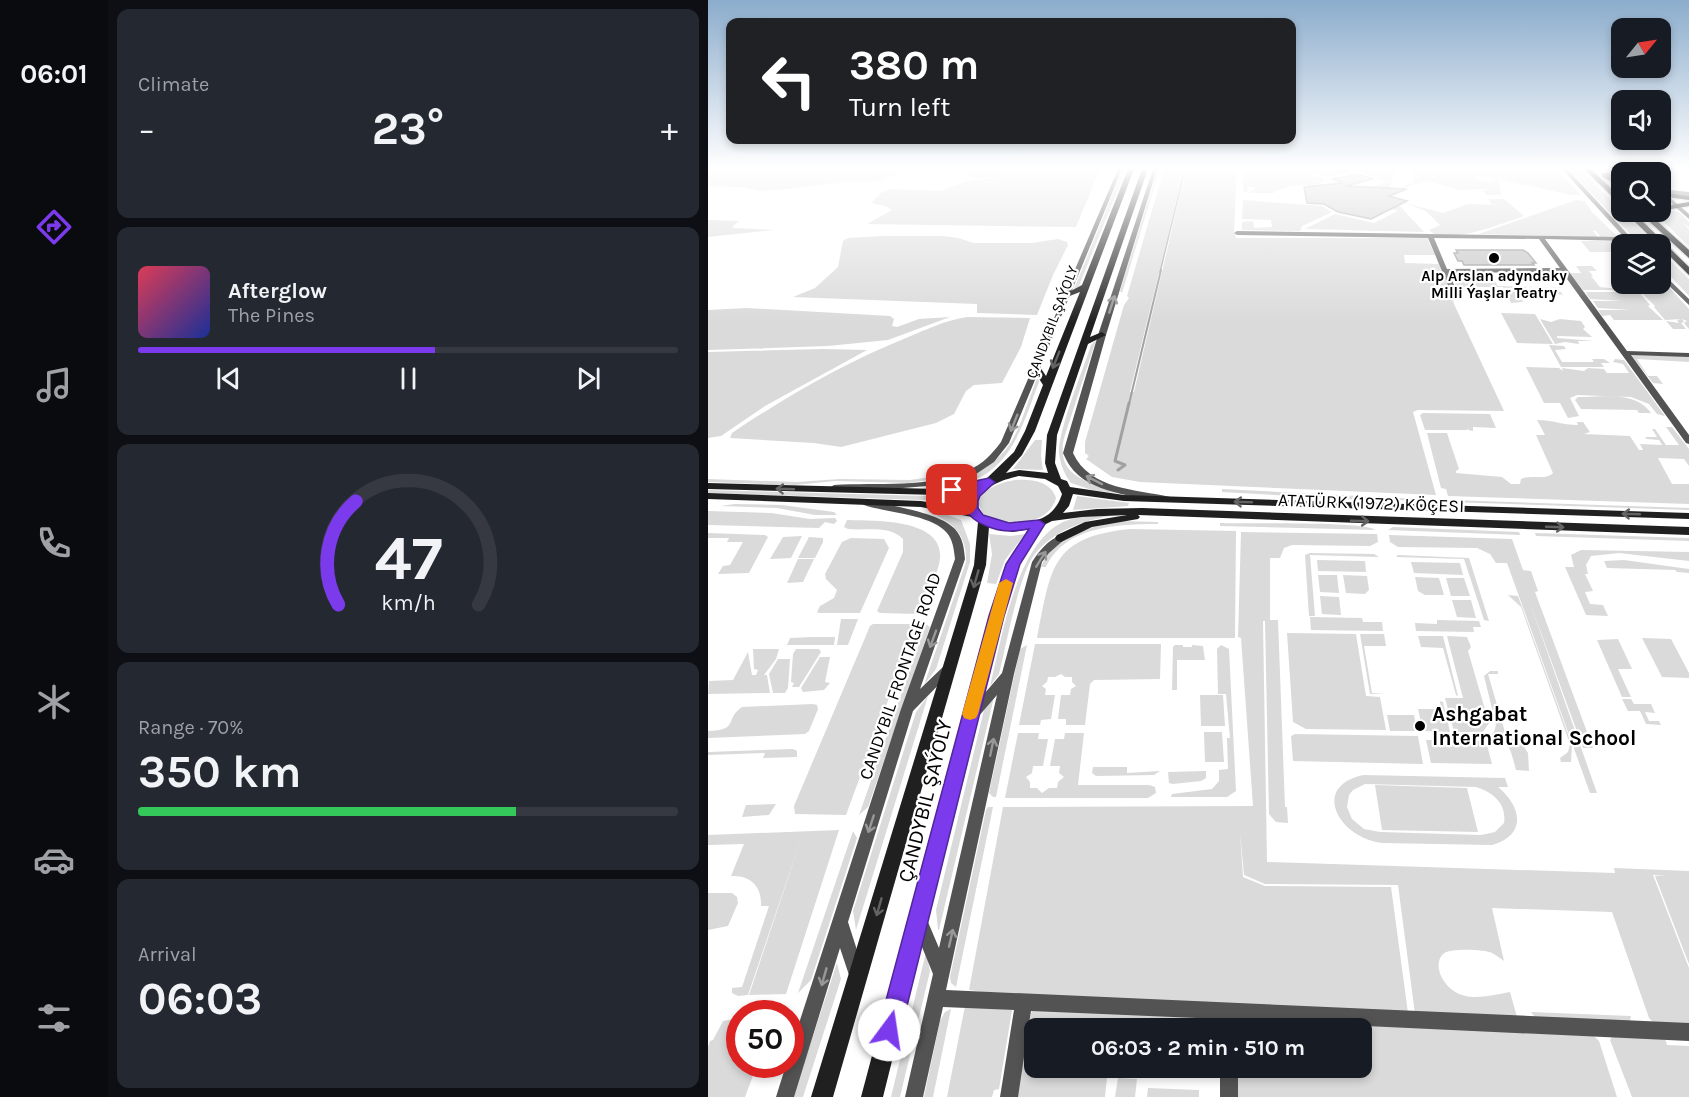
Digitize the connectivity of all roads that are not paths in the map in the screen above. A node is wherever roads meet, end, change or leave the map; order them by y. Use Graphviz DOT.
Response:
graph roads {
  1 [pos="1098,220"];
  2 [pos="1111,220"];
  3 [pos="1127,220"];
  4 [pos="1139,220"];
  5 [pos="1611,220"];
  6 [pos="1639,222"];
  7 [pos="1654,222"];
  8 [pos="1658,222"];
  9 [pos="1661,228"];
  10 [pos="1237,233"];
  11 [pos="1624,234"];
  12 [pos="1430,236"];
  13 [pos="1541,238"];
  14 [pos="1611,241"];
  15 [pos="1689,255"];
  16 [pos="1112,263"];
  17 [pos="1124,269"];
  18 [pos="1564,270"];
  19 [pos="1445,271"];
  20 [pos="1689,272"];
  21 [pos="1671,284"];
  22 [pos="1451,285"];
  23 [pos="1085,287"];
  24 [pos="1067,295"];
  25 [pos="1689,303"];
  26 [pos="1102,335"];
  27 [pos="1084,343"];
  28 [pos="1626,353"];
  29 [pos="1689,355"];
  30 [pos="1037,369"];
  31 [pos="1047,384"];
  32 [pos="1677,424"];
  33 [pos="1689,424"];
  34 [pos="1689,441"];
  35 [pos="1056,479"];
  36 [pos="991,481"];
  37 [pos="708,486"];
  38 [pos="822,490"];
  39 [pos="1067,490"];
  40 [pos="708,496"];
  41 [pos="1170,499"];
  42 [pos="867,503"];
  43 [pos="1173,514"];
  44 [pos="1689,516"];
  45 [pos="979,518"];
  46 [pos="1045,521"];
  47 [pos="1689,531"];
  48 [pos="1061,538"];
  49 [pos="948,669"];
  50 [pos="1008,674"];
  51 [pos="907,709"];
  52 [pos="969,718"];
  53 [pos="918,918"];
  54 [pos="840,921"];
  55 [pos="942,975"];
  56 [pos="858,979"];
  57 [pos="937,998"];
  58 [pos="1024,1002"];
  59 [pos="1197,1018"];
  60 [pos="1372,1024"];
  61 [pos="1689,1032"];
  62 [pos="1229,1078"];
  63 [pos="785,1097"];
  64 [pos="822,1097"];
  65 [pos="872,1097"];
  66 [pos="914,1097"];
  67 [pos="1009,1097"];
  68 [pos="1229,1097"];
  1 -- 24 [label="street"];
  2 -- 23 [label="main road, ÇANDYBIL ŞAÝOLY"];
  3 -- 16 [label="main road, ÇANDYBIL ŞAÝOLY"];
  4 -- 17 [label="street"];
  5 -- 11 [label="street"];
  6 -- 20 [label="main road"];
  7 -- 9 [label="main road"];
  8 -- 9 [label="main road"];
  9 -- 15 [label="main road"];
  10 -- 12 [label="street"];
  12 -- 13 [label="street"];
  12 -- 19 [label="street"];
  13 -- 14 [label="street"];
  13 -- 18 [label="street"];
  16 -- 17 [label="main road"];
  16 -- 27 [label="main road, ÇANDYBIL ŞAÝOLY"];
  26 -- 17 [label="street, one-way"];
  18 -- 19 [label="street"];
  18 -- 28 [label="street"];
  19 -- 22 [label="street"];
  21 -- 25 [label="street"];
  23 -- 24 [label="main road"];
  23 -- 31 [label="main road, ÇANDYBIL ŞAÝOLY, one-way"];
  24 -- 30 [label="street"];
  26 -- 27 [label="main road"];
  41 -- 26 [label="street, one-way"];
  27 -- 35 [label="main road, ÇANDYBIL ŞAÝOLY"];
  28 -- 29 [label="street"];
  28 -- 32 [label="street"];
  30 -- 31 [label="main road"];
  30 -- 38 [label="street, one-way"];
  31 -- 36 [label="main road, ÇANDYBIL ŞAÝOLY"];
  32 -- 33 [label="street"];
  32 -- 34 [label="street"];
  35 -- 36 [label="main road"];
  35 -- 39 [label="main road"];
  36 -- 38 [label="main road"];
  36 -- 45 [label="main road, ÇANDYBIL ŞAÝOLY"];
  38 -- 37 [label="main road, one-way"];
  39 -- 41 [label="main road, ATATÜRK (1972) KÖÇESI"];
  39 -- 46 [label="main road, ÇANDYBIL ŞAÝOLY"];
  40 -- 42 [label="main road"];
  44 -- 41 [label="main road, ATATÜRK (1972) KÖÇESI, one-way"];
  42 -- 45 [label="main road"];
  42 -- 51 [label="street, CANDYBIL FRONTAGE ROAD, one-way"];
  43 -- 46 [label="main road, ATATÜRK (1972) KÖÇESI"];
  43 -- 47 [label="main road, ATATÜRK (1972) KÖÇESI, one-way"];
  43 -- 48 [label="main road"];
  45 -- 46 [label="main road, ATATÜRK (1972) KÖÇESI"];
  45 -- 49 [label="main road, ÇANDYBIL ŞAÝOLY, one-way"];
  46 -- 52 [label="main road, ÇANDYBIL ŞAÝOLY"];
  50 -- 48 [label="street, one-way"];
  49 -- 51 [label="street"];
  49 -- 56 [label="main road, ÇANDYBIL ŞAÝOLY, one-way"];
  50 -- 52 [label="street"];
  55 -- 50 [label="street, one-way"];
  51 -- 54 [label="street, CANDYBIL FRONTAGE ROAD, one-way"];
  52 -- 53 [label="main road, ÇANDYBIL ŞAÝOLY"];
  53 -- 55 [label="street"];
  53 -- 65 [label="main road, ÇANDYBIL ŞAÝOLY"];
  54 -- 56 [label="street"];
  54 -- 63 [label="street, CANDYBIL FRONTAGE ROAD, one-way"];
  55 -- 57 [label="street"];
  56 -- 64 [label="main road, ÇANDYBIL ŞAÝOLY"];
  57 -- 58 [label="street"];
  57 -- 66 [label="street"];
  58 -- 59 [label="street"];
  58 -- 67 [label="street"];
  60 -- 61 [label="street"];
  62 -- 68 [label="street"];
}
